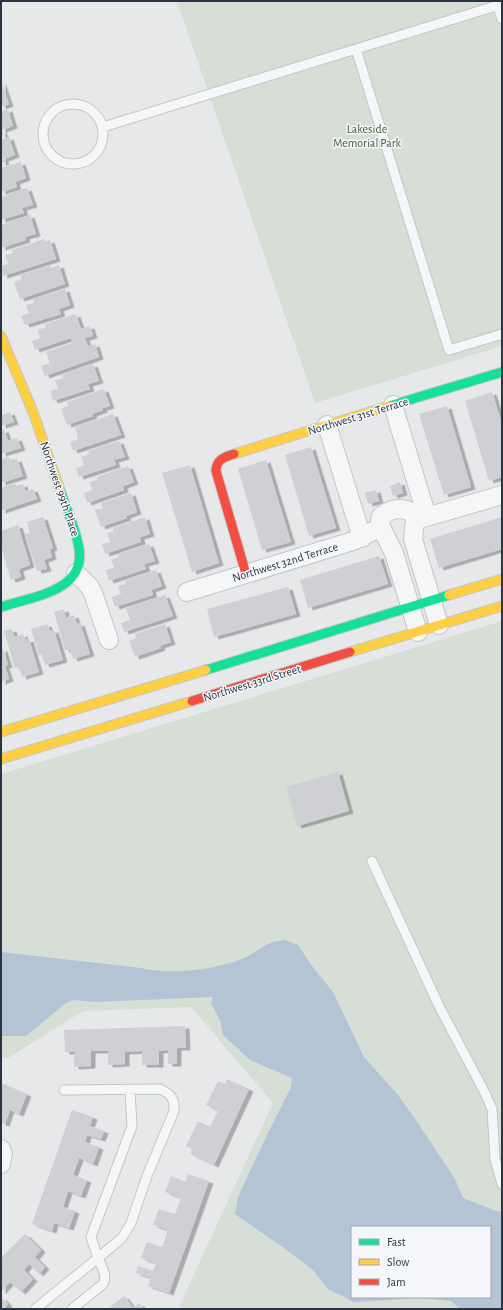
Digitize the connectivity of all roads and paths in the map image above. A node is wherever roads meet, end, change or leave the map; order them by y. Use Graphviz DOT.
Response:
graph roads {
  1 [pos="499,4"];
  2 [pos="502,19"];
  3 [pos="356,49"];
  4 [pos="103,127"];
  5 [pos="502,334"];
  6 [pos="1,336"];
  7 [pos="502,372"];
  8 [pos="393,405"];
  9 [pos="327,425"];
  10 [pos="502,495"];
  11 [pos="418,524"];
  12 [pos="384,535"];
  13 [pos="362,538"];
  14 [pos="76,573"];
  15 [pos="246,574"];
  16 [pos="502,579"];
  17 [pos="187,592"];
  18 [pos="431,601"];
  19 [pos="502,606"];
  20 [pos="1,607"];
  21 [pos="411,607"];
  22 [pos="439,626"];
  23 [pos="418,632"];
  24 [pos="109,640"];
  25 [pos="1,732"];
  26 [pos="1,759"];
  27 [pos="372,861"];
  28 [pos="64,1090"];
  29 [pos="130,1090"];
  30 [pos="1,1149"];
  31 [pos="1,1164"];
  32 [pos="502,1184"];
  33 [pos="98,1258"];
  34 [pos="35,1309"];
  35 [pos="72,1309"];
  1 -- 2 [label="lane"];
  1 -- 3 [label="lane"];
  3 -- 4 [label="lane"];
  3 -- 5 [label="lane"];
  4 -- 4 [label="lane"];
  6 -- 14 [label="street, Northwest 99th Place"];
  7 -- 8 [label="street, Northwest 31st Terrace"];
  8 -- 9 [label="street, Northwest 31st Terrace"];
  8 -- 11 [label="street"];
  9 -- 13 [label="street"];
  9 -- 15 [label="street, Northwest 31st Terrace"];
  10 -- 11 [label="street"];
  11 -- 12 [label="street"];
  11 -- 12 [label="street"];
  11 -- 18 [label="street"];
  12 -- 13 [label="street, Northwest 32nd Terrace"];
  12 -- 21 [label="street"];
  13 -- 15 [label="street, Northwest 32nd Terrace"];
  14 -- 20 [label="street"];
  14 -- 24 [label="street"];
  15 -- 17 [label="street, Northwest 32nd Terrace"];
  16 -- 18 [label="street"];
  18 -- 21 [label="street"];
  18 -- 22 [label="street"];
  19 -- 22 [label="street, Northwest 33rd Street"];
  21 -- 23 [label="street"];
  21 -- 25 [label="street"];
  22 -- 23 [label="street, Northwest 33rd Street"];
  23 -- 26 [label="street, Northwest 33rd Street"];
  27 -- 32 [label="lane"];
  28 -- 29 [label="lane"];
  29 -- 33 [label="lane"];
  29 -- 33 [label="lane"];
  30 -- 31 [label="street"];
  33 -- 34 [label="lane"];
  33 -- 35 [label="lane"];
}
